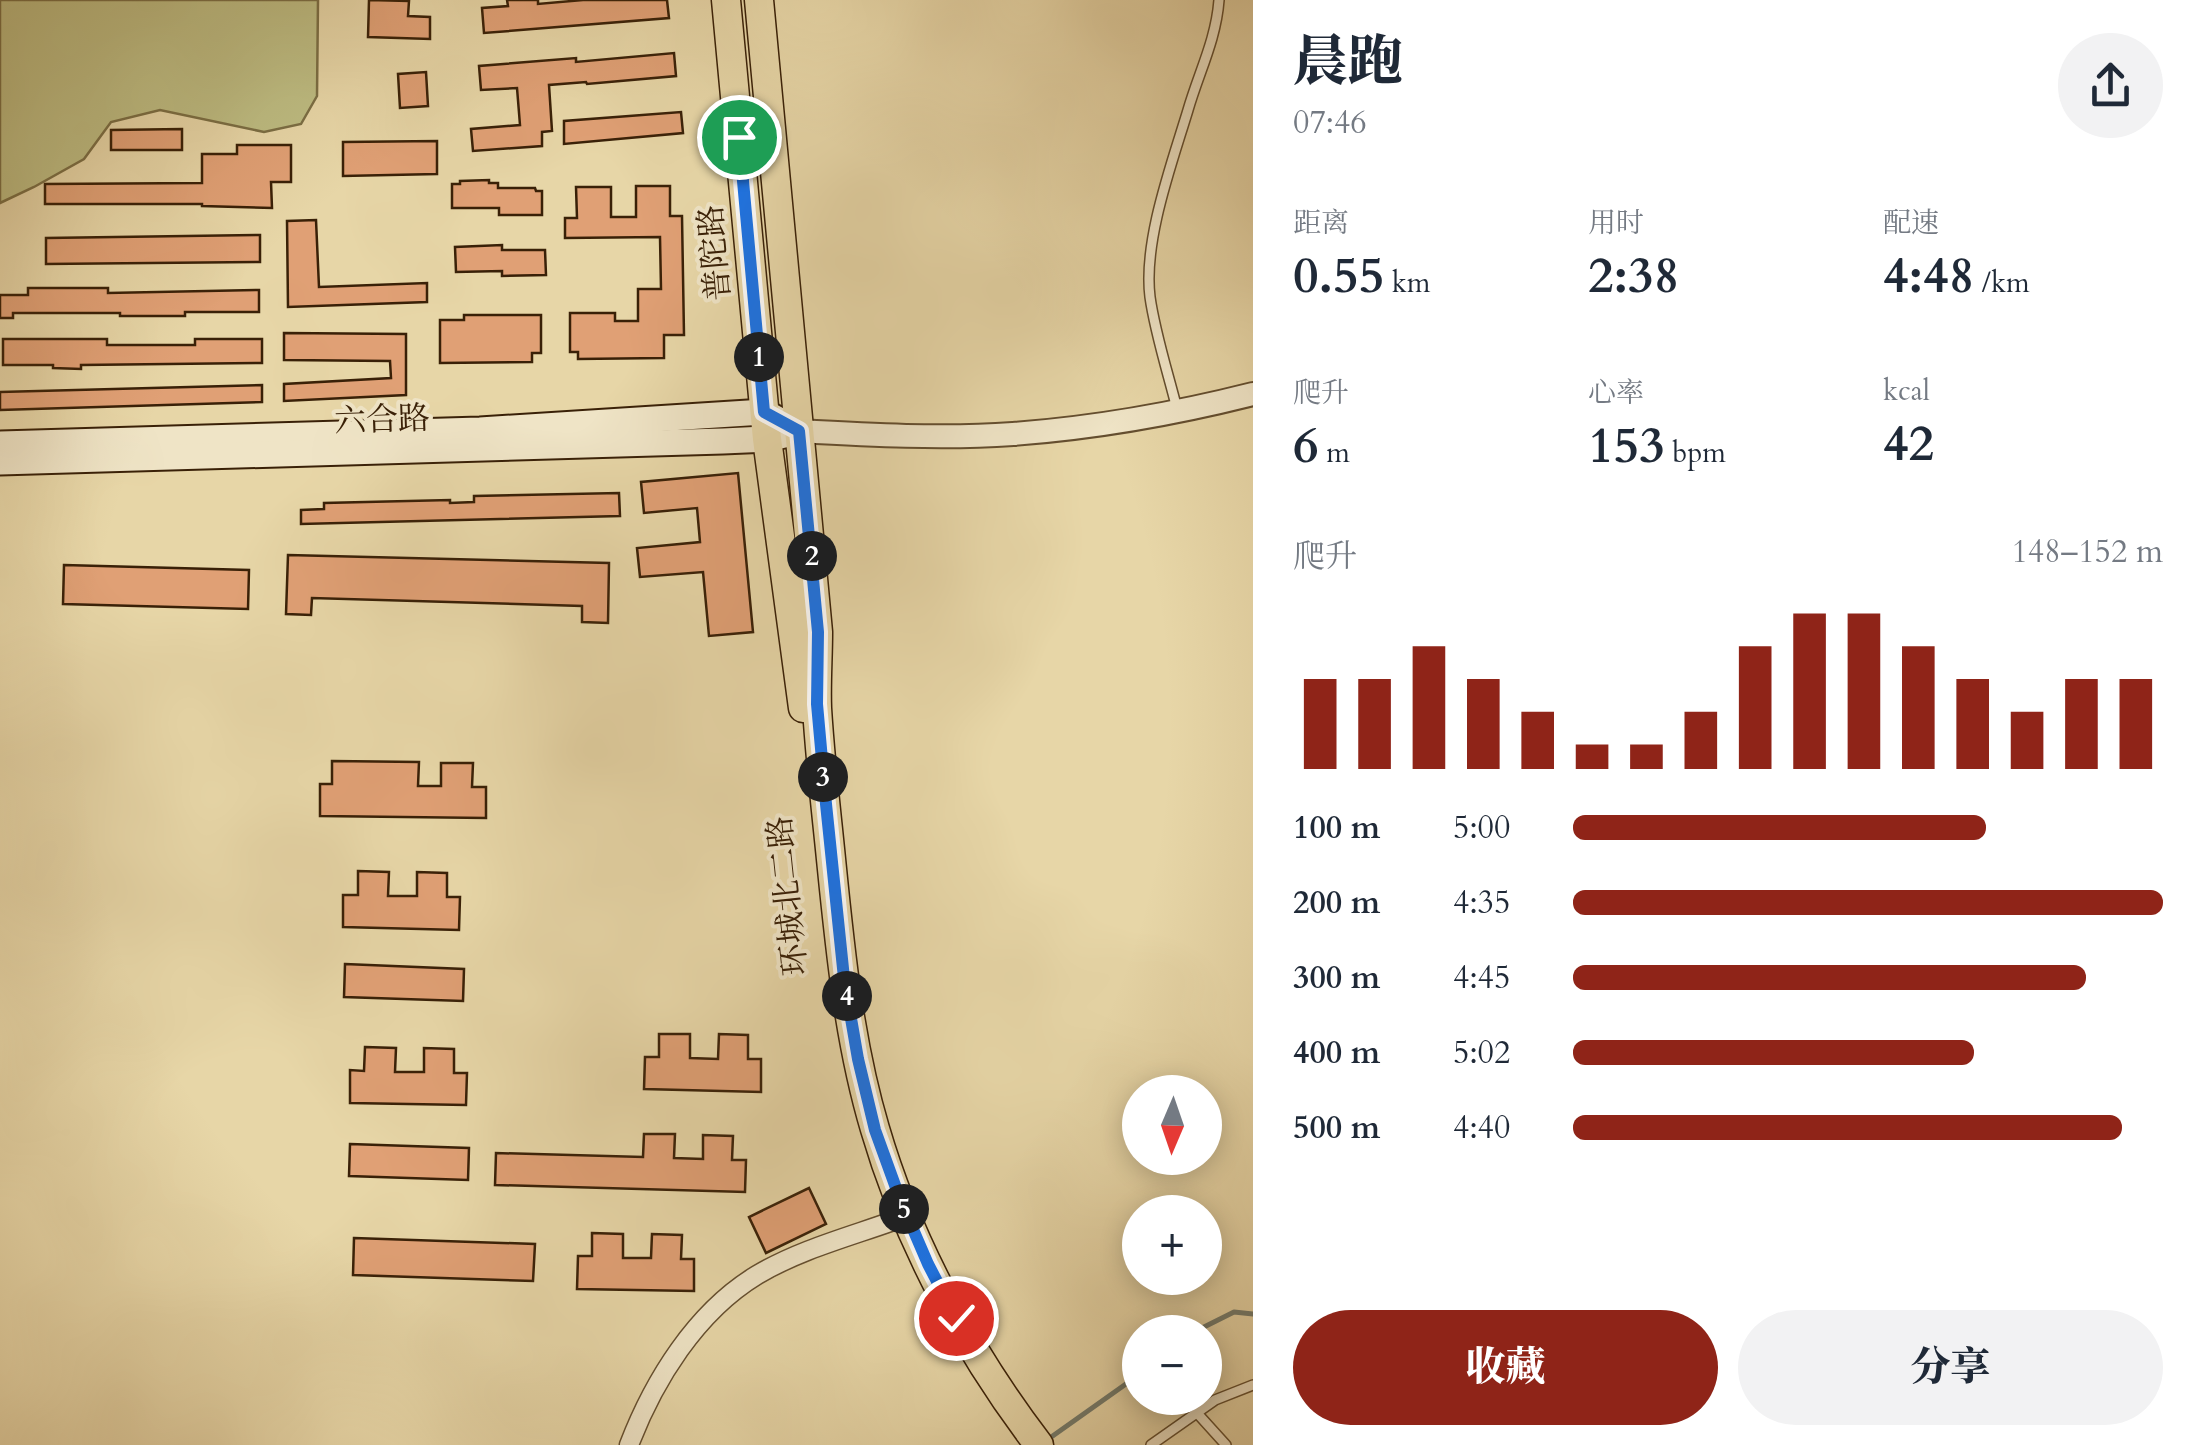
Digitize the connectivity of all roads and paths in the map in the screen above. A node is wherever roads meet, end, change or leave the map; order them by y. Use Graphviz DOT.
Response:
graph roads {
  1 [pos="726,0"];
  2 [pos="759,0"];
  3 [pos="1219,0"];
  4 [pos="1253,394"];
  5 [pos="1178,411"];
  6 [pos="765,426"];
  7 [pos="799,431"];
  8 [pos="0,444"];
  9 [pos="0,462"];
  10 [pos="894,1221"];
  11 [pos="1253,1385"];
  12 [pos="1222,1397"];
  13 [pos="1194,1415"];
  14 [pos="1199,1415"];
  15 [pos="1017,1432"];
  16 [pos="628,1445"];
  17 [pos="1039,1445"];
  18 [pos="1151,1445"];
  19 [pos="1226,1445"];
  1 -- 6 [label="main road, 普陀路"];
  2 -- 7 [label="main road"];
  3 -- 5 [label="lane"];
  4 -- 5 [label="street"];
  5 -- 7 [label="street"];
  6 -- 7 [label="main road"];
  6 -- 8 [label="main road, 六合路"];
  6 -- 9 [label="main road, 六合路"];
  6 -- 10 [label="main road, 环城北二路"];
  7 -- 15 [label="main road, 环城北二路"];
  10 -- 15 [label="main road, 环城北二路"];
  10 -- 16 [label="street"];
  11 -- 12 [label="lane"];
  13 -- 18 [label="lane"];
  14 -- 19 [label="lane"];
  15 -- 17 [label="main road"];
}
